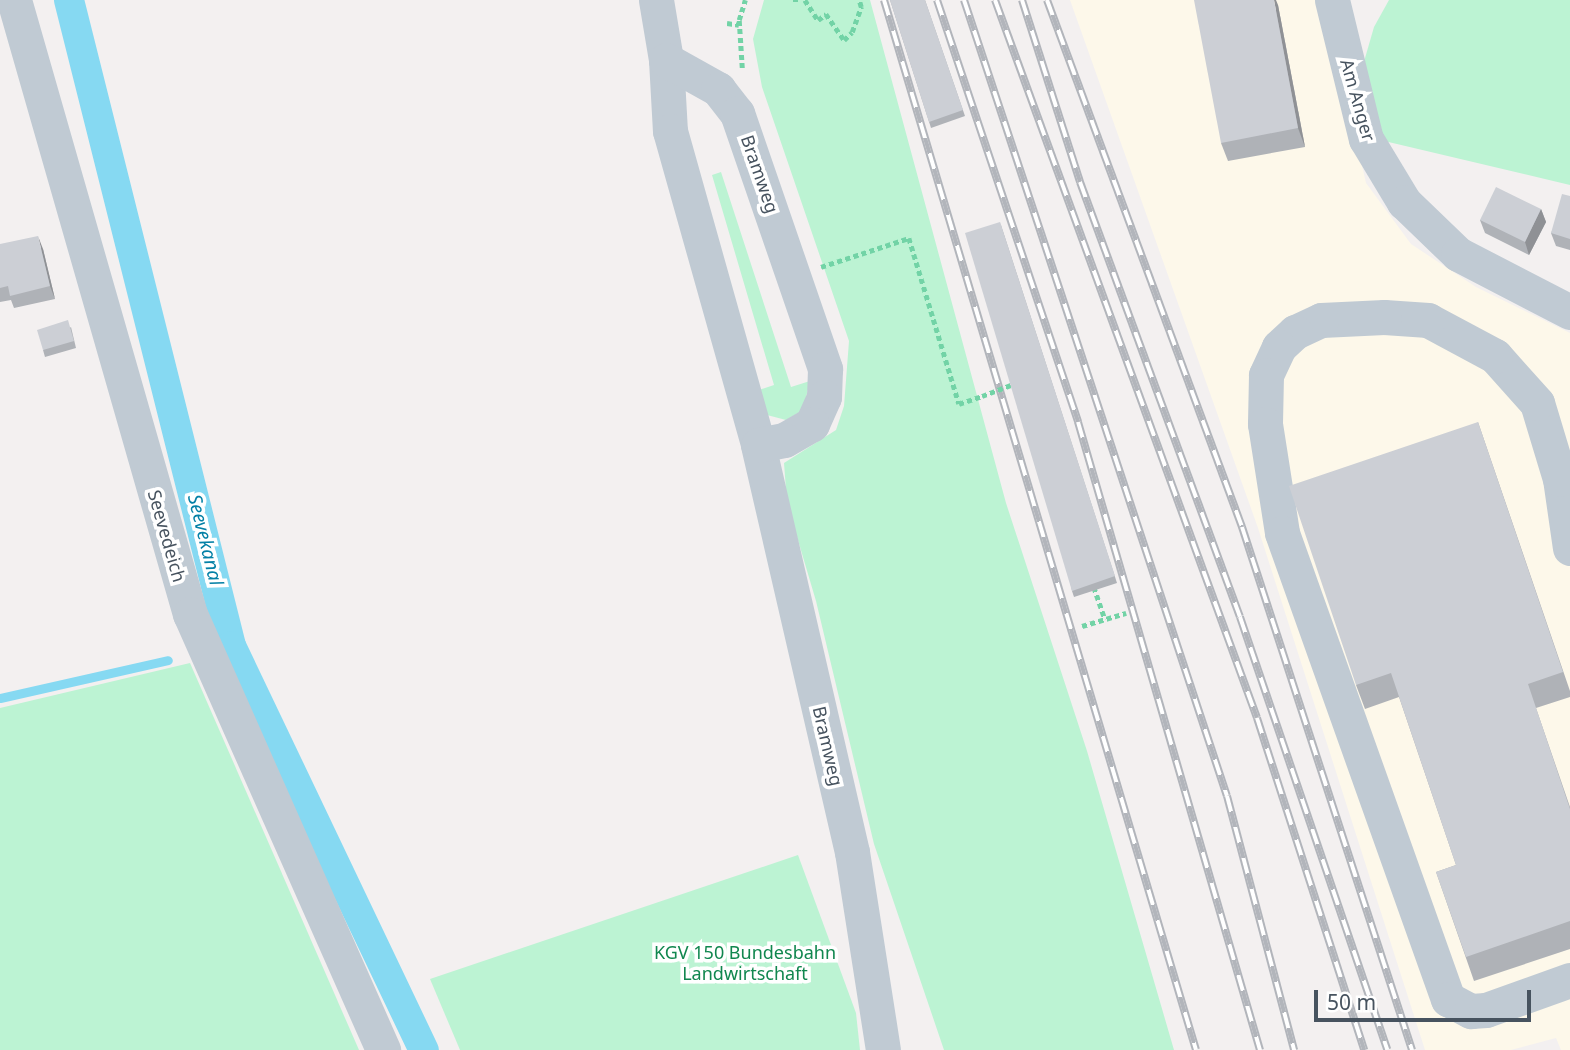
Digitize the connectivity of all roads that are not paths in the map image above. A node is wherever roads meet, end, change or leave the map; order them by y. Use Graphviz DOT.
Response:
graph roads {
  1 [pos="14,0"];
  2 [pos="656,0"];
  3 [pos="1332,0"];
  4 [pos="666,60"];
  5 [pos="1570,312"];
  6 [pos="758,445"];
  7 [pos="1570,548"];
  8 [pos="1570,980"];
  9 [pos="383,1050"];
  10 [pos="883,1050"];
  1 -- 9 [label="street, Seevedeich"];
  2 -- 4 [label="street, Bramweg"];
  3 -- 5 [label="street, Am Anger"];
  4 -- 6 [label="street, Bramweg"];
  4 -- 6 [label="street, Bramweg"];
  6 -- 10 [label="street, Bramweg"];
  7 -- 8 [label="street"];
}
